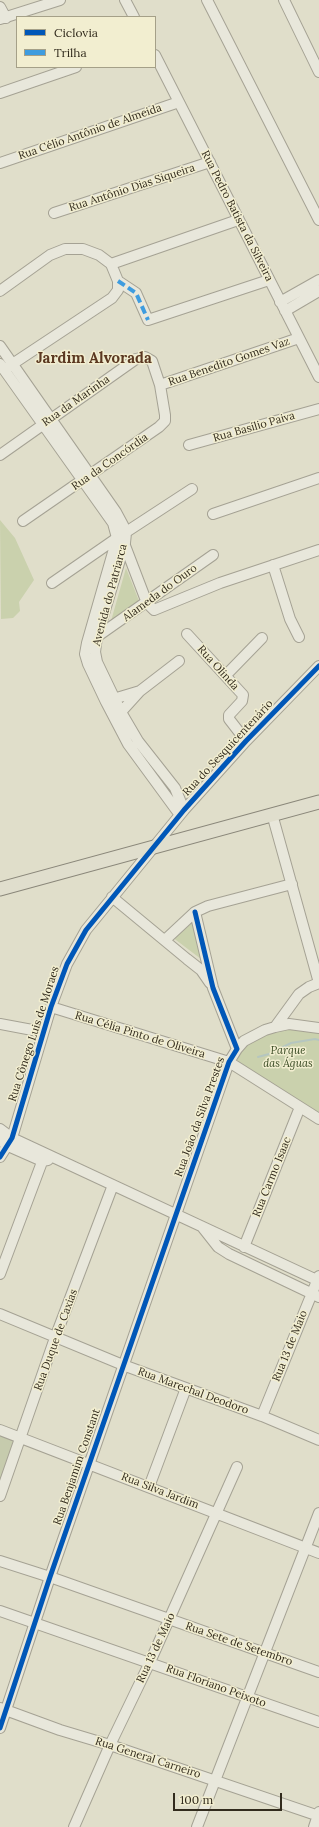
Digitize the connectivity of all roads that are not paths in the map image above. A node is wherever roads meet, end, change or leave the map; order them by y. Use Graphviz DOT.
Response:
graph roads {
  1 [pos="60,0"];
  2 [pos="125,0"];
  3 [pos="207,0"];
  4 [pos="284,0"];
  5 [pos="0,7"];
  6 [pos="133,16"];
  7 [pos="3,19"];
  8 [pos="156,57"];
  9 [pos="73,68"];
  10 [pos="319,72"];
  11 [pos="0,93"];
  12 [pos="179,102"];
  13 [pos="210,162"];
  14 [pos="0,163"];
  15 [pos="54,213"];
  16 [pos="238,220"];
  17 [pos="319,220"];
  18 [pos="111,264"];
  19 [pos="269,280"];
  20 [pos="319,280"];
  21 [pos="118,281"];
  22 [pos="0,291"];
  23 [pos="319,291"];
  24 [pos="282,307"];
  25 [pos="298,338"];
  26 [pos="0,346"];
  27 [pos="12,363"];
  28 [pos="1,369"];
  29 [pos="319,377"];
  30 [pos="160,385"];
  31 [pos="319,409"];
  32 [pos="48,422"];
  33 [pos="189,445"];
  34 [pos="0,455"];
  35 [pos="87,478"];
  36 [pos="319,478"];
  37 [pos="192,489"];
  38 [pos="213,514"];
  39 [pos="23,521"];
  40 [pos="121,539"];
  41 [pos="319,550"];
  42 [pos="213,555"];
  43 [pos="273,565"];
  44 [pos="52,583"];
  45 [pos="148,603"];
  46 [pos="187,634"];
  47 [pos="299,636"];
  48 [pos="97,637"];
  49 [pos="262,638"];
  50 [pos="87,643"];
  51 [pos="179,661"];
  52 [pos="319,666"];
  53 [pos="226,675"];
  54 [pos="140,691"];
  55 [pos="110,700"];
  56 [pos="117,714"];
  57 [pos="246,741"];
  58 [pos="319,802"];
  59 [pos="182,812"];
  60 [pos="272,814"];
  61 [pos="155,846"];
  62 [pos="292,884"];
  63 [pos="0,889"];
  64 [pos="112,897"];
  65 [pos="195,912"];
  66 [pos="165,940"];
  67 [pos="319,983"];
  68 [pos="213,988"];
  69 [pos="51,1007"];
  70 [pos="0,1024"];
  71 [pos="275,1027"];
  72 [pos="319,1028"];
  73 [pos="43,1032"];
  74 [pos="237,1049"];
  75 [pos="229,1062"];
  76 [pos="300,1107"];
  77 [pos="319,1119"];
  78 [pos="0,1128"];
  79 [pos="7,1141"];
  80 [pos="44,1157"];
  81 [pos="0,1158"];
  82 [pos="113,1185"];
  83 [pos="176,1214"];
  84 [pos="203,1228"];
  85 [pos="244,1247"];
  86 [pos="0,1274"];
  87 [pos="318,1279"];
  88 [pos="315,1295"];
  89 [pos="0,1314"];
  90 [pos="56,1338"];
  91 [pos="123,1365"];
  92 [pos="186,1388"];
  93 [pos="262,1416"];
  94 [pos="0,1430"];
  95 [pos="21,1438"];
  96 [pos="319,1440"];
  97 [pos="89,1464"];
  98 [pos="237,1468"];
  99 [pos="149,1487"];
  100 [pos="0,1496"];
  101 [pos="218,1513"];
  102 [pos="319,1513"];
  103 [pos="306,1547"];
  104 [pos="319,1553"];
  105 [pos="0,1561"];
  106 [pos="50,1577"];
  107 [pos="0,1611"];
  108 [pos="170,1620"];
  109 [pos="35,1623"];
  110 [pos="264,1654"];
  111 [pos="150,1662"];
  112 [pos="319,1672"];
  113 [pos="248,1698"];
  114 [pos="3,1709"];
  115 [pos="319,1722"];
  116 [pos="0,1728"];
  117 [pos="110,1745"];
  118 [pos="215,1780"];
  119 [pos="319,1815"];
  120 [pos="74,1827"];
  121 [pos="197,1827"];
  122 [pos="314,1827"];
  1 -- 7 [label="street"];
  2 -- 6 [label="street"];
  3 -- 17 [label="street"];
  4 -- 10 [label="street"];
  5 -- 7 [label="street"];
  8 -- 12 [label="street, Rua Pedro Batista da Silveira"];
  9 -- 11 [label="street"];
  12 -- 13 [label="street, Rua Pedro Batista da Silveira"];
  12 -- 14 [label="street, Rua Célio Antônio de Almeida"];
  13 -- 15 [label="street, Rua Antônio Dias Siqueira"];
  13 -- 16 [label="street, Rua Pedro Batista da Silveira"];
  16 -- 18 [label="street"];
  16 -- 19 [label="street, Rua Pedro Batista da Silveira"];
  18 -- 21 [label="street"];
  18 -- 22 [label="street"];
  19 -- 21 [label="street"];
  19 -- 24 [label="street, Rua Pedro Batista da Silveira"];
  20 -- 24 [label="street"];
  21 -- 27 [label="street"];
  23 -- 24 [label="street"];
  24 -- 25 [label="street, Rua Pedro Batista da Silveira"];
  25 -- 29 [label="street, Rua Pedro Batista da Silveira"];
  25 -- 30 [label="street, Rua Benedito Gomes Vaz"];
  26 -- 27 [label="street, Avenida do Patriarca"];
  27 -- 28 [label="street"];
  27 -- 32 [label="street, Avenida do Patriarca"];
  28 -- 32 [label="street, Avenida do Patriarca"];
  30 -- 32 [label="street, Rua da Marinha"];
  30 -- 35 [label="street, Rua da Concórdia"];
  31 -- 33 [label="street, Rua Basílio Paiva"];
  32 -- 34 [label="street, Rua da Marinha"];
  32 -- 35 [label="street, Avenida do Patriarca"];
  35 -- 39 [label="street, Rua da Concórdia"];
  35 -- 40 [label="street, Avenida do Patriarca"];
  36 -- 38 [label="street"];
  37 -- 40 [label="street"];
  40 -- 44 [label="street"];
  40 -- 45 [label="street"];
  40 -- 48 [label="street, Avenida do Patriarca"];
  40 -- 50 [label="street, Avenida do Patriarca"];
  41 -- 43 [label="street"];
  42 -- 45 [label="street, Alameda do Ouro"];
  43 -- 45 [label="street"];
  43 -- 47 [label="street"];
  45 -- 48 [label="street, Alameda do Ouro"];
  46 -- 53 [label="street, Rua Olinda"];
  48 -- 50 [label="street, Alameda do Ouro"];
  48 -- 55 [label="street, Avenida do Patriarca"];
  49 -- 53 [label="street"];
  50 -- 55 [label="street, Avenida do Patriarca"];
  51 -- 54 [label="street"];
  52 -- 57 [label="street, Rua do Sesquicentenário"];
  53 -- 57 [label="street, Rua Olinda"];
  54 -- 55 [label="street"];
  54 -- 56 [label="street"];
  55 -- 56 [label="street, Avenida do Patriarca"];
  56 -- 59 [label="street, Avenida do Patriarca"];
  57 -- 59 [label="street, Rua do Sesquicentenário"];
  58 -- 60 [label="main road"];
  59 -- 61 [label="street, Rua do Sesquicentenário"];
  60 -- 61 [label="main road"];
  60 -- 62 [label="street"];
  61 -- 63 [label="main road"];
  61 -- 64 [label="street, Rua Cônego Luis de Moraes"];
  62 -- 65 [label="street"];
  62 -- 67 [label="street"];
  64 -- 66 [label="street, Rua João da Silva Prestes"];
  64 -- 69 [label="street, Rua Cônego Luis de Moraes"];
  65 -- 66 [label="street"];
  65 -- 68 [label="street, Rua João da Silva Prestes"];
  66 -- 68 [label="street, Rua João da Silva Prestes"];
  67 -- 71 [label="street"];
  68 -- 74 [label="street, Rua João da Silva Prestes"];
  69 -- 73 [label="street, Rua Cônego Luis de Moraes"];
  69 -- 75 [label="street, Rua Célia Pinto de Oliveira"];
  70 -- 73 [label="street"];
  71 -- 72 [label="street"];
  71 -- 74 [label="street"];
  73 -- 79 [label="street, Rua Cônego Luis de Moraes"];
  74 -- 75 [label="street, Rua João da Silva Prestes"];
  75 -- 76 [label="street, Rua Célia Pinto de Oliveira"];
  75 -- 83 [label="street, Rua João da Silva Prestes"];
  76 -- 77 [label="street, Rua Célia Pinto de Oliveira"];
  76 -- 85 [label="street, Rua Carmo Isaac"];
  78 -- 79 [label="street"];
  79 -- 80 [label="street"];
  79 -- 81 [label="street, Rua Cônego Luis de Moraes"];
  80 -- 82 [label="street"];
  80 -- 86 [label="street"];
  82 -- 83 [label="street"];
  82 -- 90 [label="street, Rua Duque de Caxias"];
  83 -- 84 [label="street"];
  83 -- 91 [label="street, Rua Benjamim Constant"];
  84 -- 85 [label="street"];
  84 -- 88 [label="street"];
  85 -- 87 [label="street"];
  87 -- 88 [label="street, Rua 13 de Maio"];
  88 -- 93 [label="street, Rua 13 de Maio"];
  89 -- 90 [label="street, Rua Marechal Deodoro"];
  90 -- 91 [label="street, Rua Marechal Deodoro"];
  90 -- 95 [label="street, Rua Duque de Caxias"];
  91 -- 92 [label="street, Rua Marechal Deodoro"];
  91 -- 97 [label="street, Rua Benjamim Constant"];
  92 -- 93 [label="street, Rua Marechal Deodoro"];
  92 -- 99 [label="street"];
  93 -- 96 [label="street, Rua Marechal Deodoro"];
  94 -- 95 [label="street, Rua Silva Jardim"];
  95 -- 97 [label="street, Rua Silva Jardim"];
  95 -- 100 [label="street, Rua Duque de Caxias"];
  97 -- 99 [label="street, Rua Silva Jardim"];
  97 -- 106 [label="street, Rua Benjamim Constant"];
  98 -- 101 [label="street, Rua 13 de Maio"];
  99 -- 101 [label="street, Rua Silva Jardim"];
  101 -- 103 [label="street, Rua Silva Jardim"];
  101 -- 108 [label="street, Rua 13 de Maio"];
  102 -- 103 [label="street"];
  103 -- 104 [label="street, Rua Silva Jardim"];
  103 -- 110 [label="street"];
  105 -- 106 [label="street, Rua Sete de Setembro"];
  106 -- 108 [label="street, Rua Sete de Setembro"];
  106 -- 109 [label="street, Rua Benjamim Constant"];
  107 -- 109 [label="street, Rua Floriano Peixoto"];
  108 -- 110 [label="street, Rua Sete de Setembro"];
  108 -- 111 [label="street, Rua 13 de Maio"];
  109 -- 111 [label="street, Rua Floriano Peixoto"];
  109 -- 114 [label="street, Rua Benjamim Constant"];
  110 -- 112 [label="street, Rua Sete de Setembro"];
  110 -- 113 [label="street"];
  111 -- 113 [label="street, Rua Floriano Peixoto"];
  111 -- 117 [label="street, Rua 13 de Maio"];
  113 -- 115 [label="street, Rua Floriano Peixoto"];
  113 -- 118 [label="street"];
  114 -- 116 [label="street, Rua Benjamim Constant"];
  114 -- 117 [label="street, Rua General Carneiro"];
  117 -- 118 [label="street, Rua General Carneiro"];
  117 -- 120 [label="street, Rua 13 de Maio"];
  118 -- 119 [label="street, Rua General Carneiro"];
  118 -- 121 [label="street"];
  119 -- 122 [label="street"];
}
